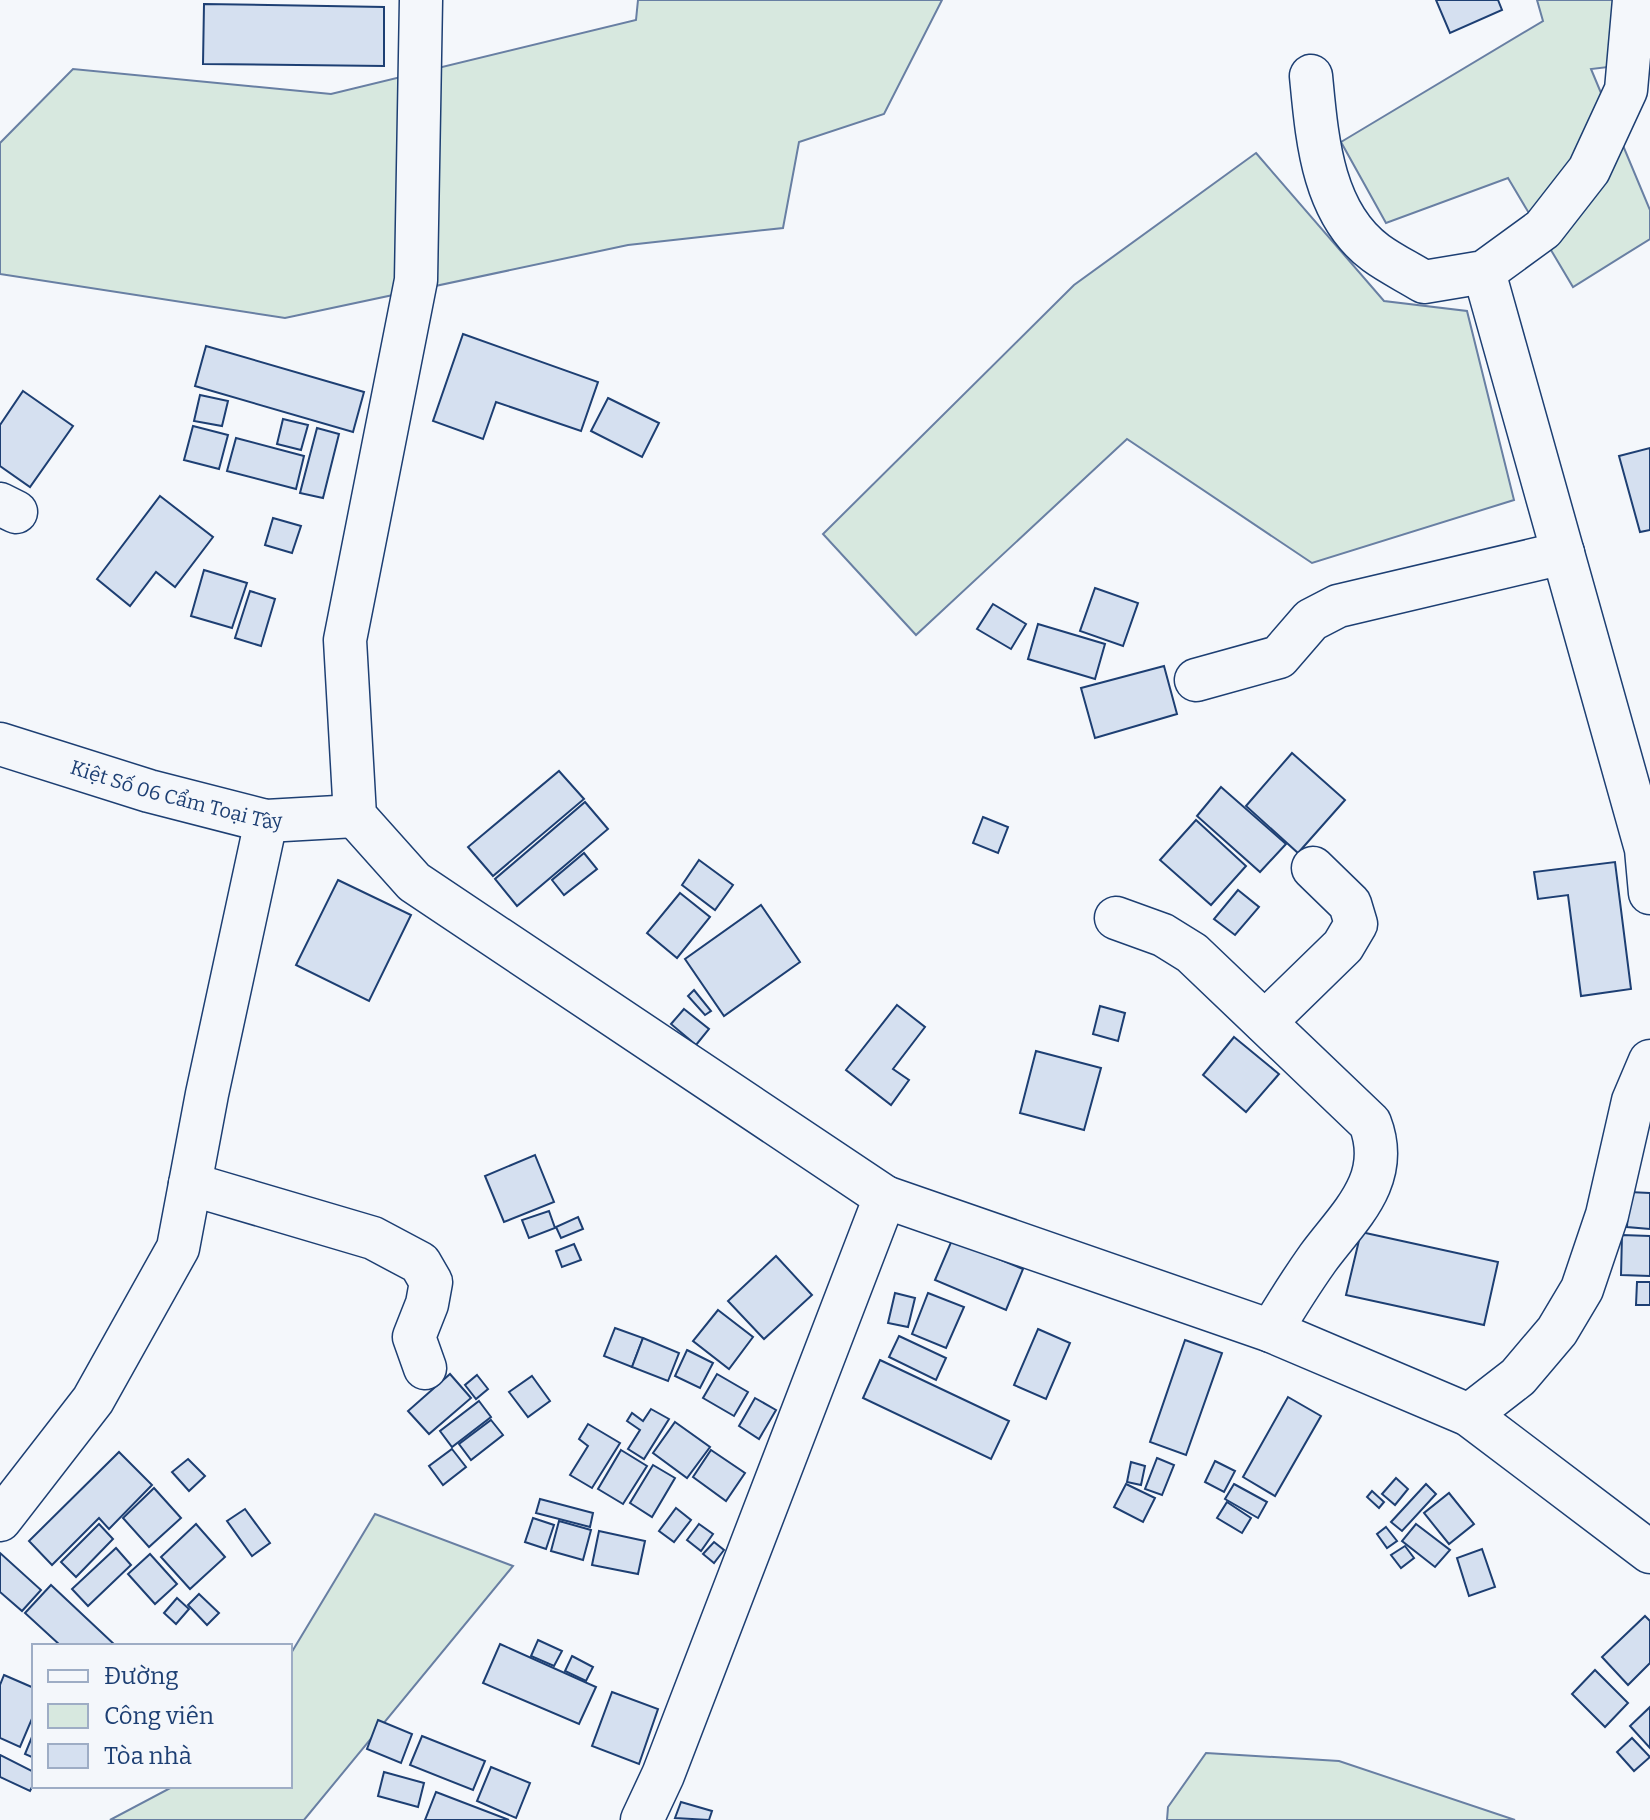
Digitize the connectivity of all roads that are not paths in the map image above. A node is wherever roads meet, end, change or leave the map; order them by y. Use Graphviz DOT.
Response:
graph roads {
  1 [pos="421,0"];
  2 [pos="1634,0"];
  3 [pos="1311,76"];
  4 [pos="1638,92"];
  5 [pos="1484,272"];
  6 [pos="1563,553"];
  7 [pos="1196,680"];
  8 [pos="0,744"];
  9 [pos="355,816"];
  10 [pos="266,821"];
  11 [pos="1313,868"];
  12 [pos="1650,893"];
  13 [pos="1116,918"];
  14 [pos="1265,1022"];
  15 [pos="1650,1061"];
  16 [pos="190,1184"];
  17 [pos="885,1197"];
  18 [pos="1271,1331"];
  19 [pos="425,1368"];
  20 [pos="1469,1415"];
  21 [pos="0,1520"];
  22 [pos="1650,1552"];
  23 [pos="642,1820"];
  1 -- 9 [label="street"];
  2 -- 4 [label="street"];
  3 -- 5 [label="street"];
  4 -- 5 [label="street"];
  5 -- 6 [label="street"];
  6 -- 7 [label="street"];
  6 -- 12 [label="street"];
  8 -- 10 [label="street, Kiệt Số 06 Cẩm Toại Tây"];
  9 -- 10 [label="street, Kiệt Số 06 Cẩm Toại Tây"];
  9 -- 17 [label="street"];
  10 -- 16 [label="street"];
  11 -- 14 [label="street"];
  13 -- 14 [label="street"];
  14 -- 18 [label="street"];
  15 -- 20 [label="street"];
  16 -- 19 [label="street"];
  16 -- 21 [label="street"];
  17 -- 18 [label="street"];
  17 -- 23 [label="street"];
  18 -- 20 [label="street"];
  20 -- 22 [label="street"];
}
